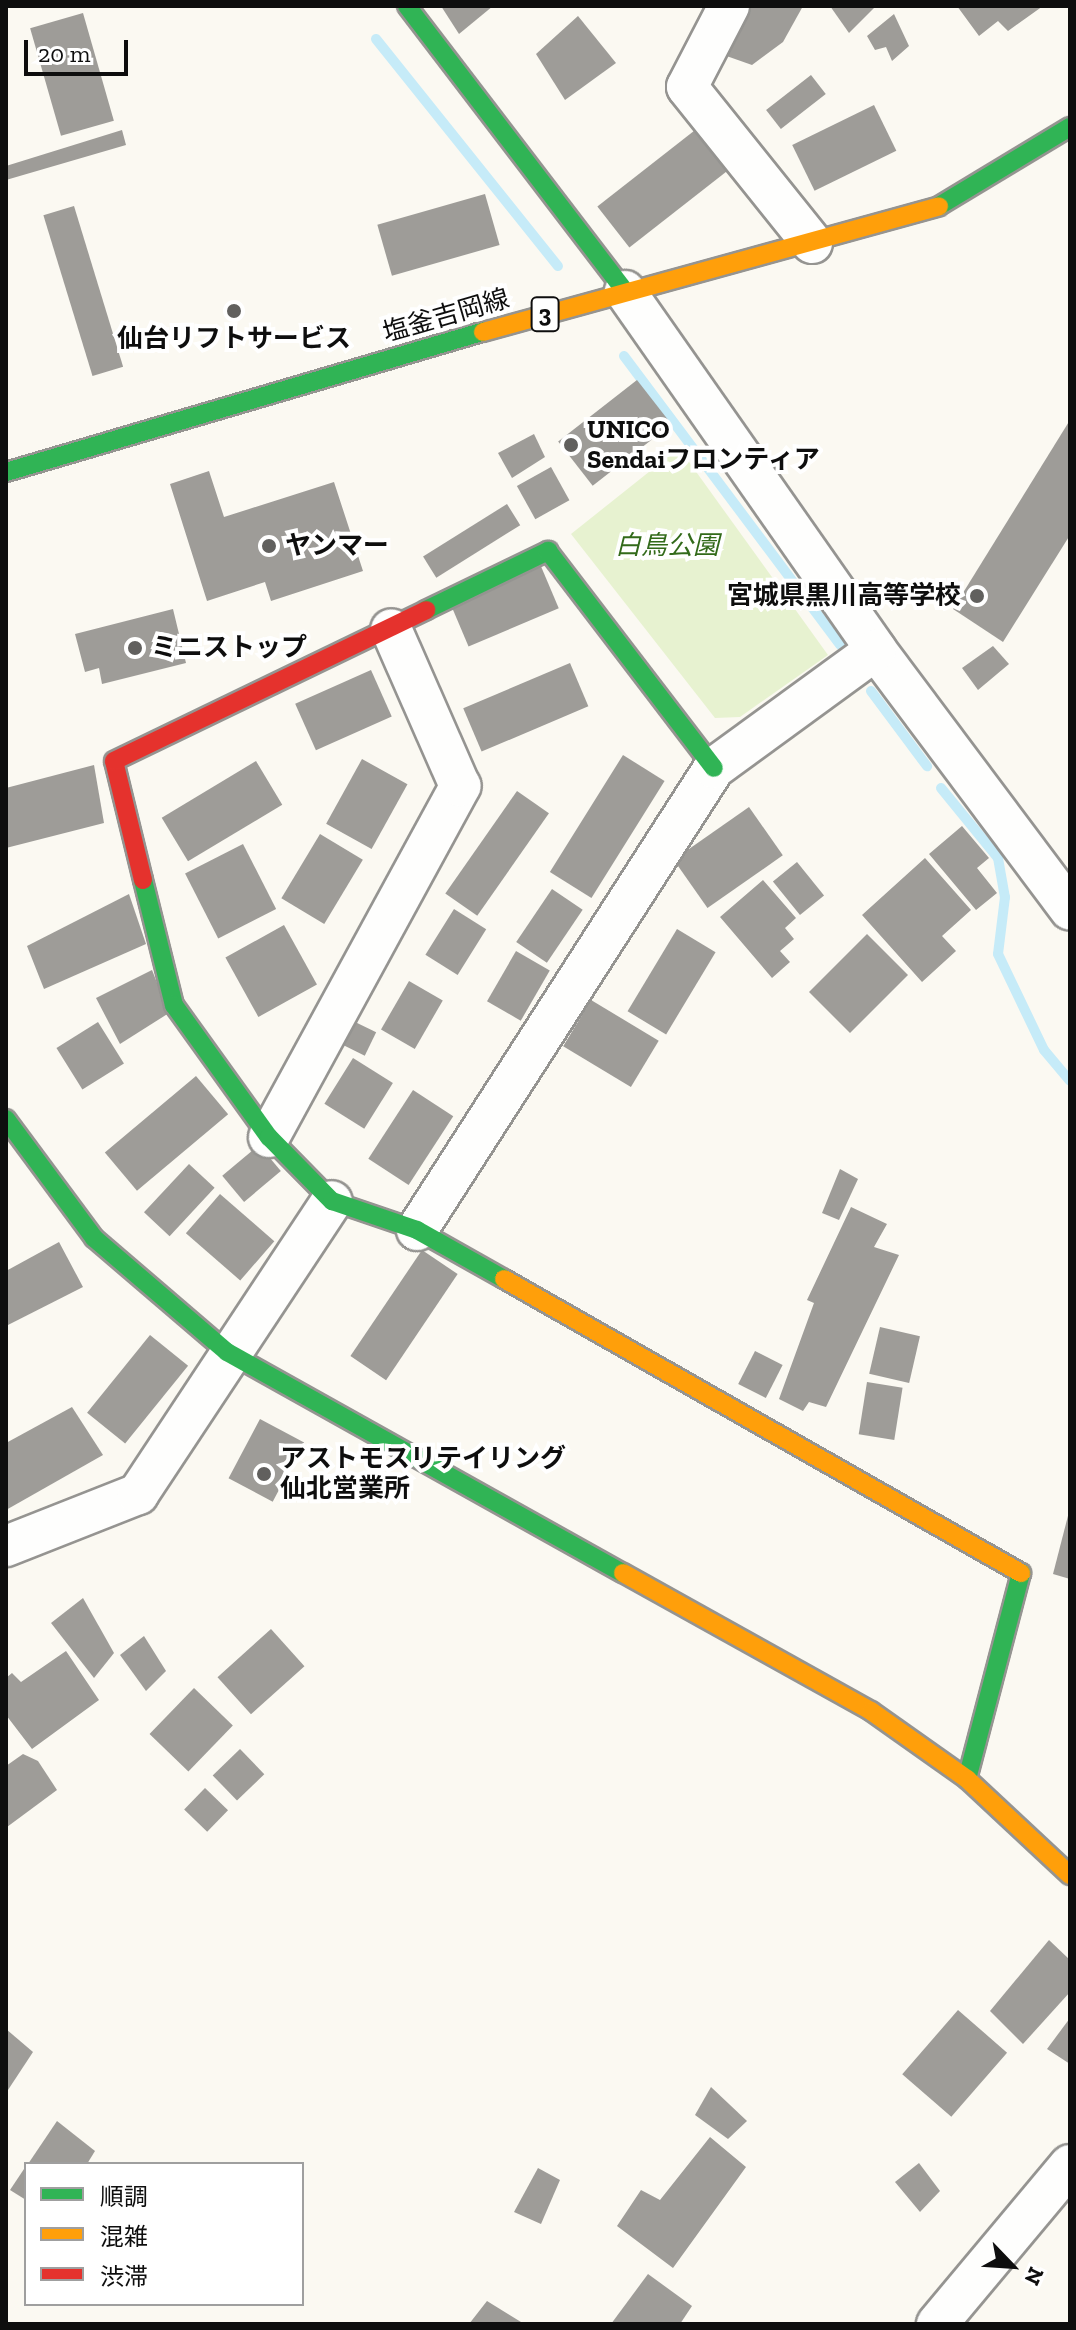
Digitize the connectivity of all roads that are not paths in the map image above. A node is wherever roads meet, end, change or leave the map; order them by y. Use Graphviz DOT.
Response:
graph roads {
  1 [pos="407,6"];
  2 [pos="729,6"];
  3 [pos="1070,127"];
  4 [pos="812,243"];
  5 [pos="625,291"];
  6 [pos="6,472"];
  7 [pos="391,629"];
  8 [pos="876,650"];
  9 [pos="714,768"];
  10 [pos="1070,909"];
  11 [pos="6,1119"];
  12 [pos="269,1137"];
  13 [pos="332,1201"];
  14 [pos="417,1230"];
  15 [pos="227,1352"];
  16 [pos="6,1546"];
  17 [pos="967,1779"];
  18 [pos="1070,1875"];
  19 [pos="1070,2165"];
  20 [pos="937,2324"];
  1 -- 5 [label="street"];
  2 -- 4 [label="street"];
  3 -- 4 [label="street, 塩釜吉岡線 / 3"];
  4 -- 5 [label="street, 塩釜吉岡線 / 3"];
  5 -- 6 [label="street, 塩釜吉岡線 / 3"];
  5 -- 8 [label="street"];
  7 -- 9 [label="street"];
  7 -- 12 [label="street"];
  7 -- 12 [label="street"];
  8 -- 9 [label="street"];
  8 -- 10 [label="street"];
  9 -- 14 [label="street"];
  11 -- 15 [label="street"];
  12 -- 13 [label="street"];
  13 -- 14 [label="street"];
  13 -- 15 [label="street"];
  14 -- 17 [label="street"];
  15 -- 16 [label="street"];
  15 -- 17 [label="street"];
  17 -- 18 [label="street"];
  19 -- 20 [label="street"];
}
